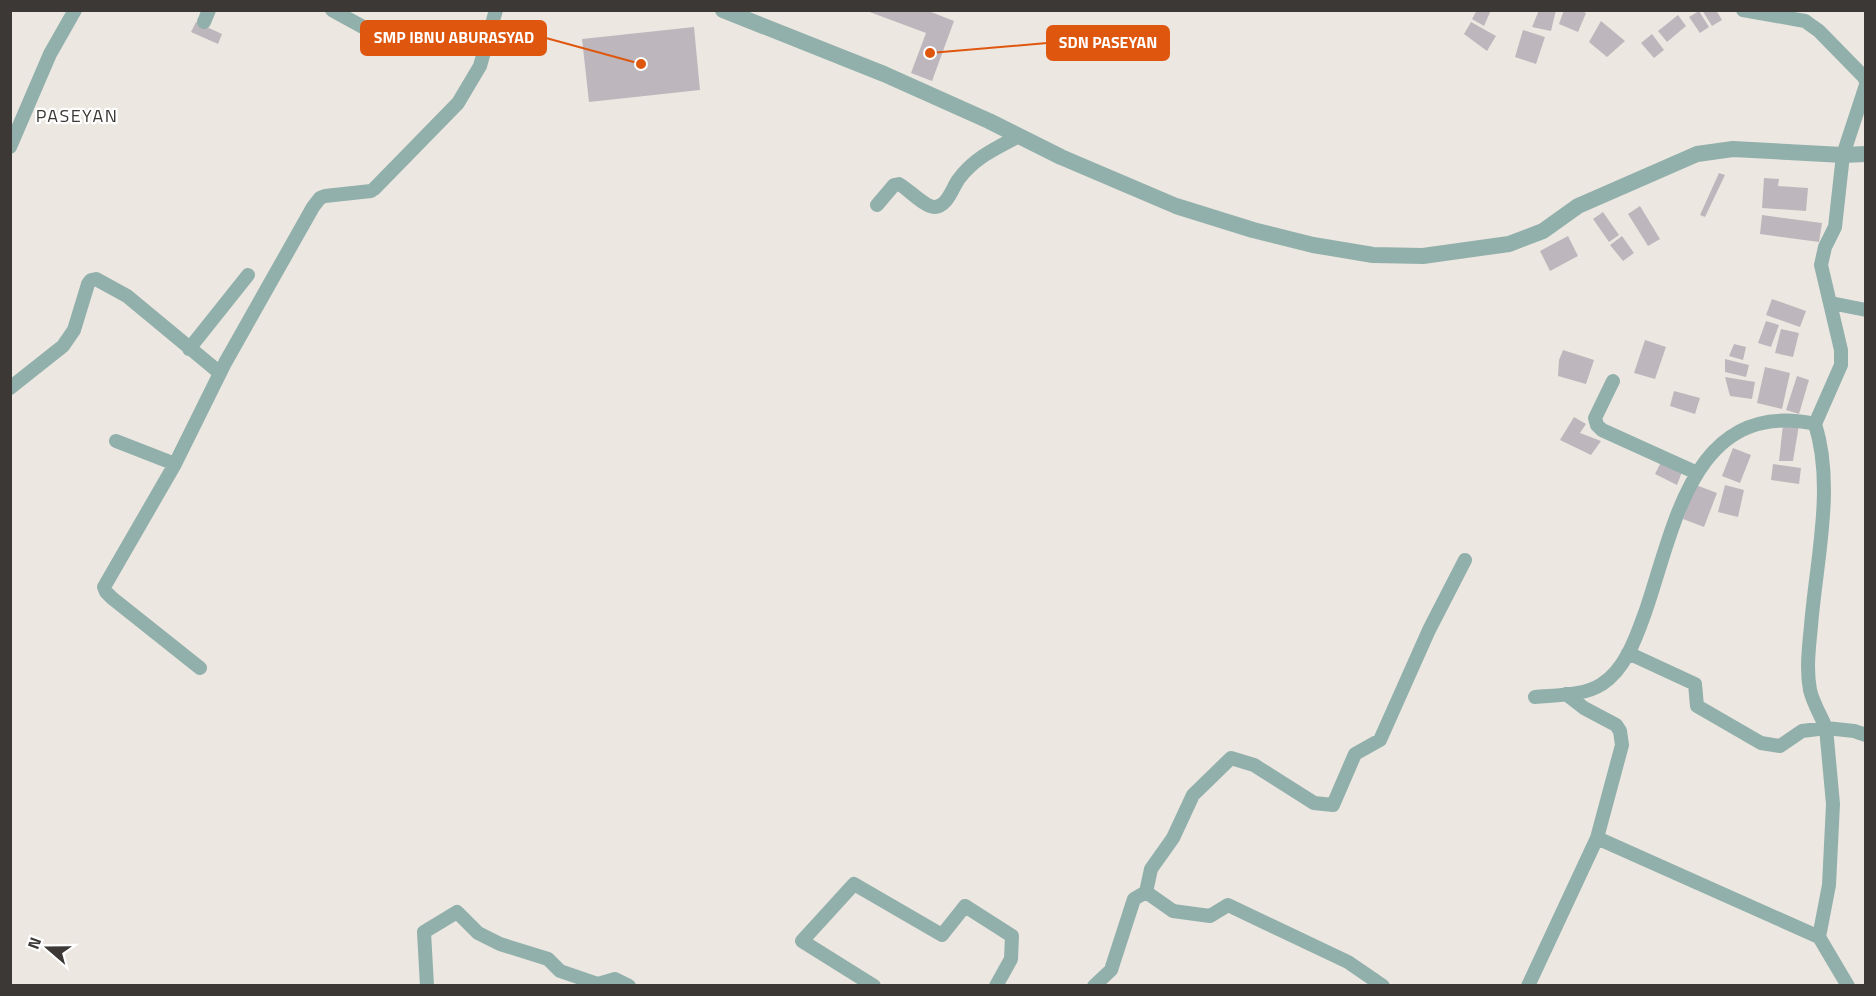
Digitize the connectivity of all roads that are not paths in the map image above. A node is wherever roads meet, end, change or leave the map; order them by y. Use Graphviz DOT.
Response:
graph roads {
  1 [pos="75,10"];
  2 [pos="332,10"];
  3 [pos="496,10"];
  4 [pos="723,10"];
  5 [pos="1743,10"];
  6 [pos="363,27"];
  7 [pos="1866,83"];
  8 [pos="1019,136"];
  9 [pos="10,147"];
  10 [pos="1866,154"];
  11 [pos="1843,155"];
  12 [pos="877,205"];
  13 [pos="248,275"];
  14 [pos="1831,303"];
  15 [pos="1866,310"];
  16 [pos="189,349"];
  17 [pos="220,373"];
  18 [pos="1612,381"];
  19 [pos="10,388"];
  20 [pos="1815,424"];
  21 [pos="116,441"];
  22 [pos="174,464"];
  23 [pos="1697,473"];
  24 [pos="1465,560"];
  25 [pos="1628,653"];
  26 [pos="200,668"];
  27 [pos="1566,694"];
  28 [pos="1535,697"];
  29 [pos="1826,728"];
  30 [pos="1866,735"];
  31 [pos="1597,838"];
  32 [pos="1146,892"];
  33 [pos="1819,937"];
  34 [pos="427,986"];
  35 [pos="629,986"];
  36 [pos="874,986"];
  37 [pos="996,986"];
  38 [pos="1094,986"];
  39 [pos="1383,986"];
  40 [pos="1528,986"];
  41 [pos="1848,986"];
  1 -- 9 [label="street"];
  2 -- 6 [label="street"];
  3 -- 17 [label="street"];
  4 -- 8 [label="street"];
  5 -- 7 [label="street"];
  7 -- 11 [label="street"];
  8 -- 11 [label="street"];
  8 -- 12 [label="street"];
  10 -- 11 [label="street"];
  11 -- 14 [label="street"];
  13 -- 16 [label="street"];
  14 -- 15 [label="street"];
  14 -- 20 [label="street"];
  16 -- 17 [label="street"];
  16 -- 19 [label="street"];
  17 -- 22 [label="street"];
  18 -- 23 [label="street"];
  20 -- 23 [label="street"];
  20 -- 29 [label="street"];
  21 -- 22 [label="street"];
  22 -- 26 [label="street"];
  23 -- 25 [label="street"];
  24 -- 32 [label="street"];
  25 -- 27 [label="street"];
  25 -- 29 [label="street"];
  27 -- 28 [label="street"];
  27 -- 31 [label="street"];
  29 -- 30 [label="street"];
  29 -- 33 [label="street"];
  31 -- 33 [label="street"];
  31 -- 40 [label="street"];
  32 -- 38 [label="street"];
  32 -- 39 [label="street"];
  33 -- 41 [label="street"];
  34 -- 35 [label="street"];
  36 -- 37 [label="street"];
}
